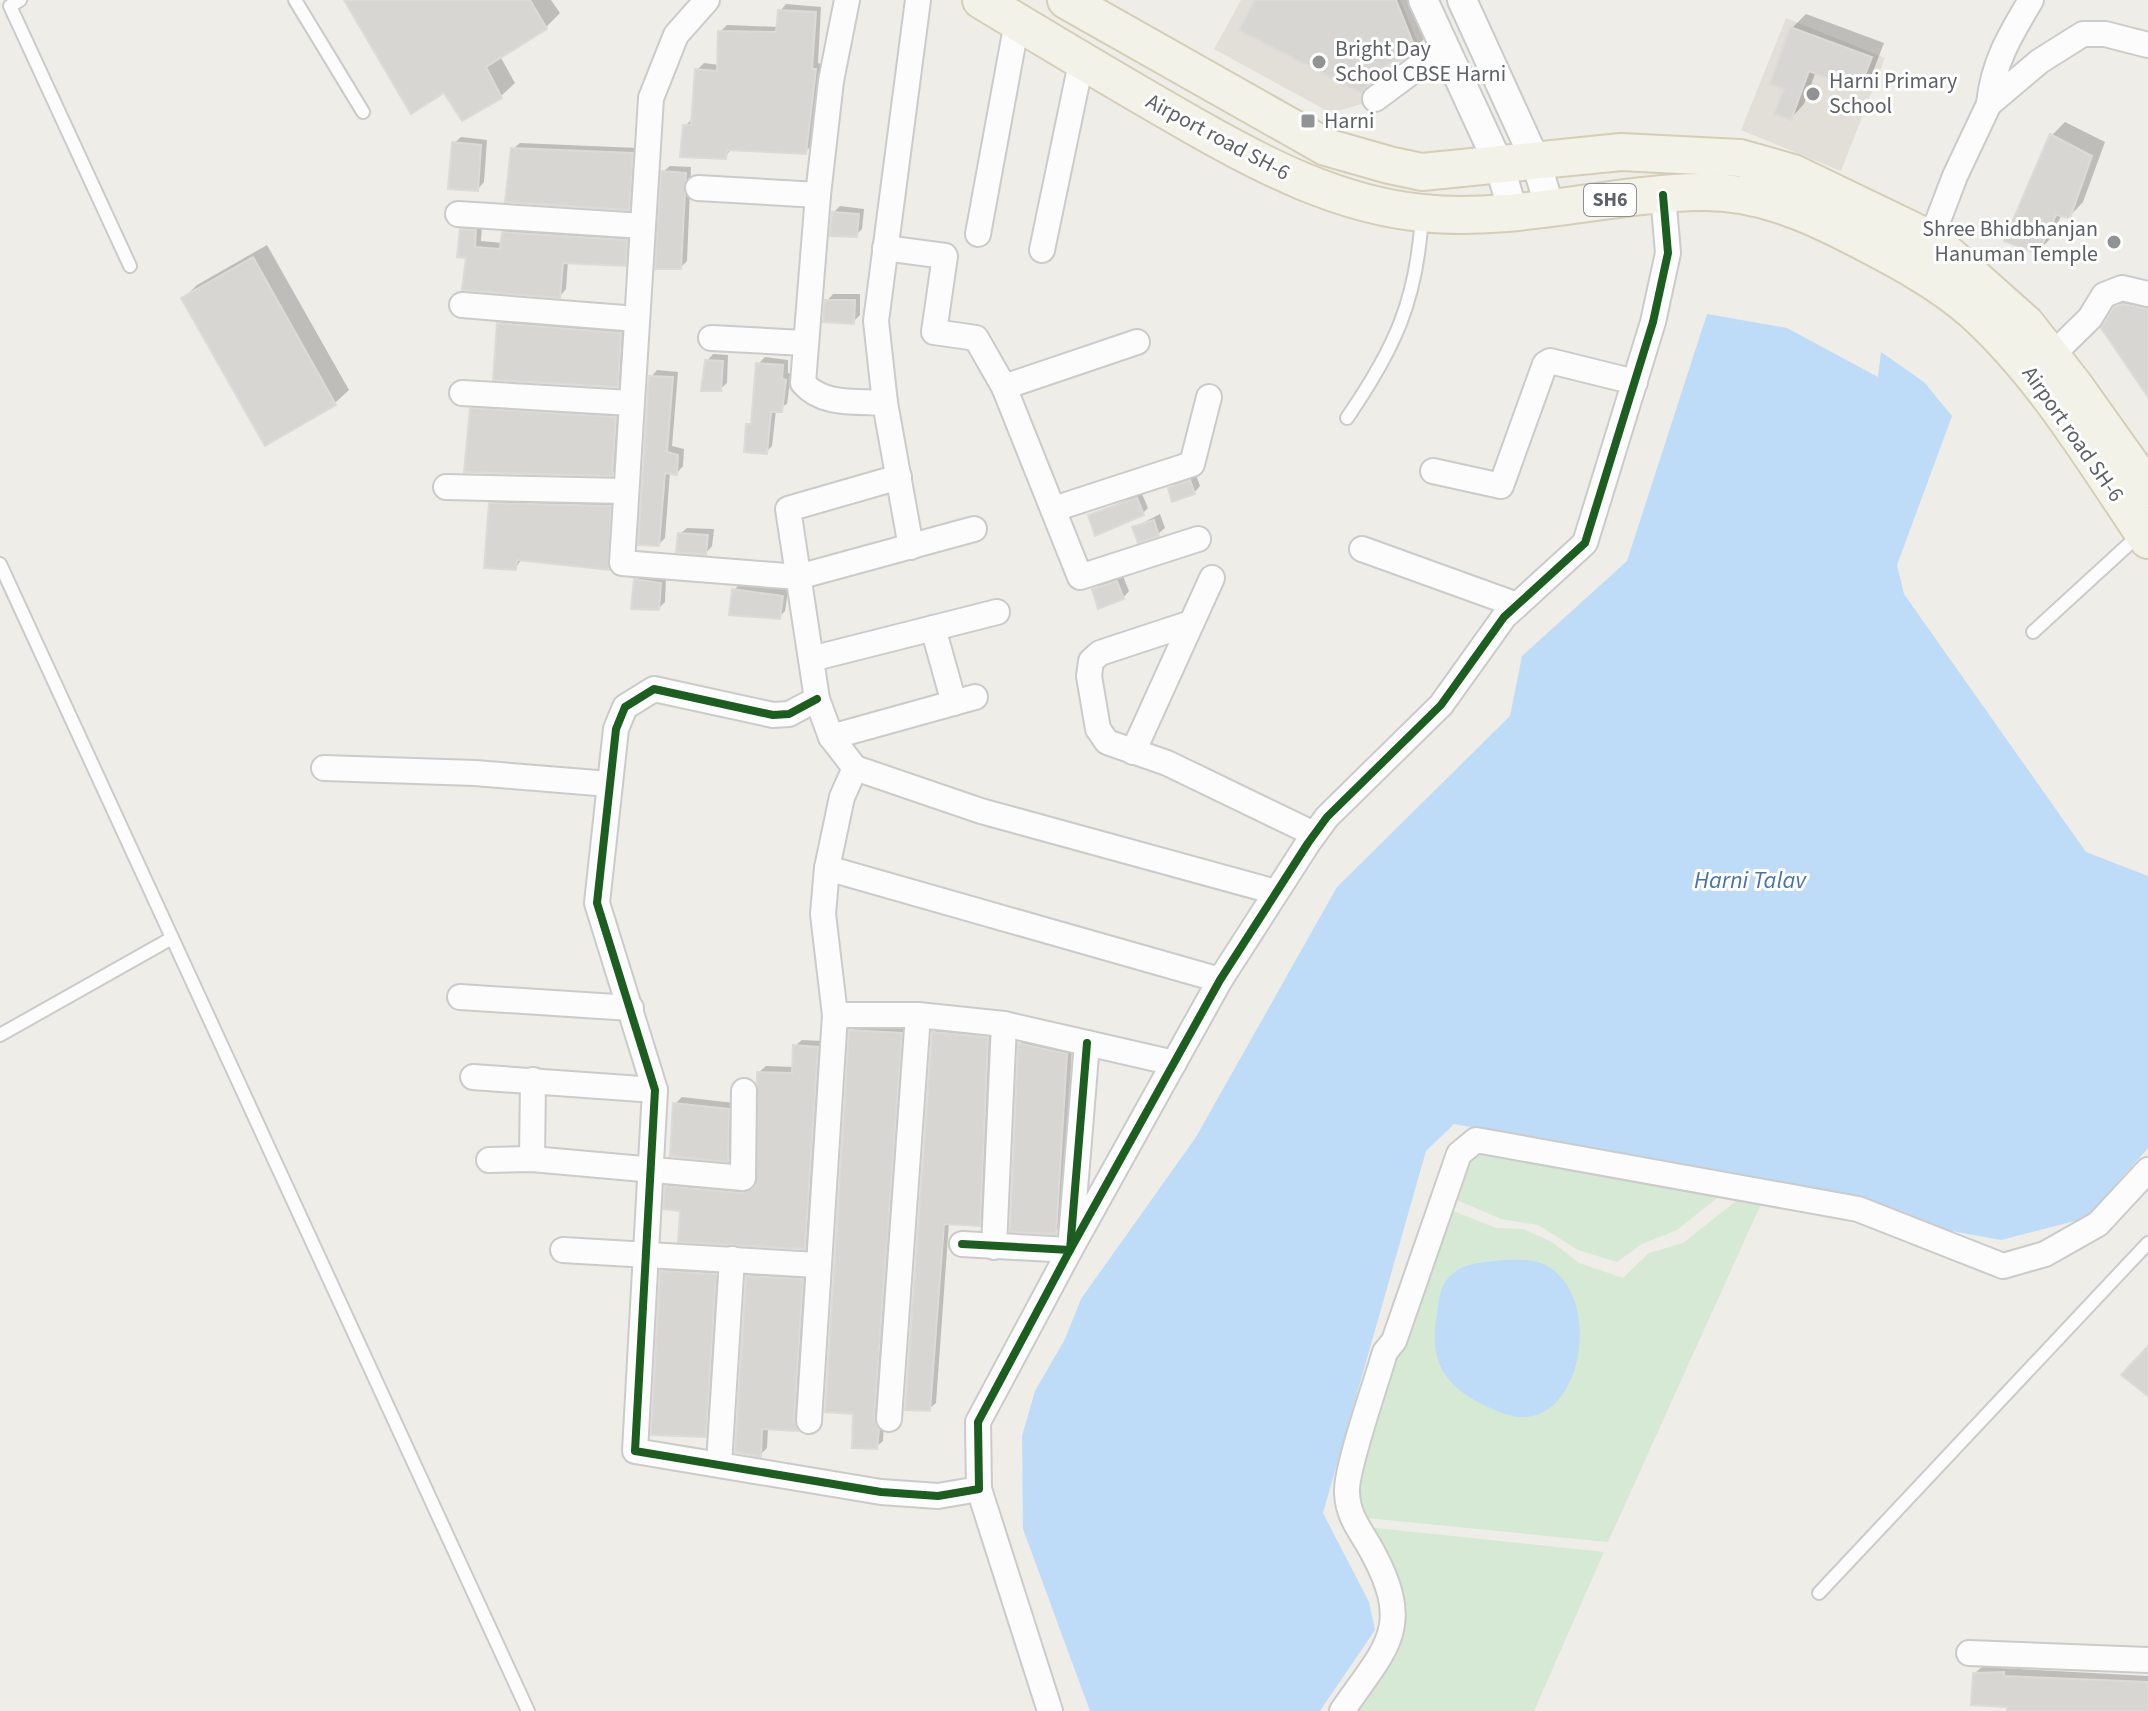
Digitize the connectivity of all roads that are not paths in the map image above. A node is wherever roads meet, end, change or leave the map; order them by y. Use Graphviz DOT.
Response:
graph roads {
  1 [pos="20,0"];
  2 [pos="295,0"];
  3 [pos="707,0"];
  4 [pos="847,0"];
  5 [pos="918,0"];
  6 [pos="981,0"];
  7 [pos="1066,0"];
  8 [pos="1423,0"];
  9 [pos="1462,0"];
  10 [pos="2031,0"];
  11 [pos="1017,22"];
  12 [pos="2148,45"];
  13 [pos="1445,47"];
  14 [pos="1081,63"];
  15 [pos="1375,99"];
  16 [pos="1989,104"];
  17 [pos="363,112"];
  18 [pos="1284,124"];
  19 [pos="1536,162"];
  20 [pos="1261,164"];
  21 [pos="1500,167"];
  22 [pos="698,188"];
  23 [pos="818,195"];
  24 [pos="1663,195"];
  25 [pos="1550,208"];
  26 [pos="1513,212"];
  27 [pos="1423,213"];
  28 [pos="458,214"];
  29 [pos="643,226"];
  30 [pos="978,234"];
  31 [pos="1932,240"];
  32 [pos="885,248"];
  33 [pos="1042,250"];
  34 [pos="130,266"];
  35 [pos="1917,273"];
  36 [pos="2148,294"];
  37 [pos="462,305"];
  38 [pos="637,319"];
  39 [pos="711,338"];
  40 [pos="1137,342"];
  41 [pos="804,343"];
  42 [pos="2042,365"];
  43 [pos="1635,382"];
  44 [pos="1004,387"];
  45 [pos="462,393"];
  46 [pos="1209,397"];
  47 [pos="631,403"];
  48 [pos="885,403"];
  49 [pos="1347,418"];
  50 [pos="1433,471"];
  51 [pos="2142,473"];
  52 [pos="899,477"];
  53 [pos="446,487"];
  54 [pos="624,491"];
  55 [pos="1054,509"];
  56 [pos="974,529"];
  57 [pos="2145,536"];
  58 [pos="1198,539"];
  59 [pos="911,547"];
  60 [pos="1362,549"];
  61 [pos="0,564"];
  62 [pos="798,577"];
  63 [pos="1212,578"];
  64 [pos="1517,605"];
  65 [pos="997,612"];
  66 [pos="1191,623"];
  67 [pos="933,628"];
  68 [pos="2033,632"];
  69 [pos="811,659"];
  70 [pos="817,699"];
  71 [pos="831,737"];
  72 [pos="1133,752"];
  73 [pos="324,768"];
  74 [pos="855,768"];
  75 [pos="609,784"];
  76 [pos="1314,834"];
  77 [pos="827,868"];
  78 [pos="1276,892"];
  79 [pos="172,938"];
  80 [pos="1220,980"];
  81 [pos="460,997"];
  82 [pos="631,1008"];
  83 [pos="835,1015"];
  84 [pos="918,1015"];
  85 [pos="1004,1024"];
  86 [pos="0,1035"];
  87 [pos="1087,1043"];
  88 [pos="1174,1063"];
  89 [pos="473,1077"];
  90 [pos="533,1080"];
  91 [pos="655,1090"];
  92 [pos="744,1091"];
  93 [pos="532,1159"];
  94 [pos="489,1160"];
  95 [pos="652,1170"];
  96 [pos="2148,1170"];
  97 [pos="2148,1243"];
  98 [pos="962,1244"];
  99 [pos="994,1247"];
  100 [pos="563,1250"];
  101 [pos="1070,1250"];
  102 [pos="646,1256"];
  103 [pos="732,1259"];
  104 [pos="817,1265"];
  105 [pos="889,1419"];
  106 [pos="809,1421"];
  107 [pos="719,1464"];
  108 [pos="979,1489"];
  109 [pos="1819,1593"];
  110 [pos="1969,1653"];
  111 [pos="2148,1660"];
  112 [pos="528,1711"];
  113 [pos="1050,1711"];
  114 [pos="1342,1711"];
  1 -- 34 [label="lane"];
  2 -- 17 [label="lane"];
  3 -- 29 [label="street"];
  4 -- 23 [label="street"];
  5 -- 32 [label="street"];
  6 -- 11 [label="main road, Airport road SH-6 / SH6"];
  7 -- 18 [label="main road, SH6"];
  8 -- 13 [label="street"];
  9 -- 19 [label="street"];
  10 -- 16 [label="street"];
  11 -- 14 [label="main road, Airport road SH-6 / SH6"];
  11 -- 30 [label="street"];
  12 -- 16 [label="street"];
  13 -- 15 [label="street"];
  13 -- 21 [label="street"];
  14 -- 20 [label="main road, Airport road SH-6 / SH6"];
  14 -- 33 [label="street"];
  16 -- 31 [label="street"];
  18 -- 20 [label="main road"];
  18 -- 21 [label="main road, SH6"];
  19 -- 21 [label="main road, SH6"];
  19 -- 25 [label="street"];
  19 -- 31 [label="main road, SH6"];
  20 -- 27 [label="main road, Airport road SH-6 / SH6"];
  21 -- 26 [label="street"];
  22 -- 23 [label="street"];
  23 -- 41 [label="street"];
  24 -- 25 [label="main road, Airport road SH-6 / SH6"];
  24 -- 35 [label="main road, Airport road SH-6 / SH6"];
  24 -- 43 [label="street"];
  25 -- 26 [label="main road, Airport road SH-6 / SH6"];
  26 -- 27 [label="main road, Airport road SH-6 / SH6"];
  27 -- 49 [label="lane"];
  28 -- 29 [label="street"];
  29 -- 38 [label="street"];
  31 -- 35 [label="street"];
  31 -- 42 [label="main road, SH6"];
  32 -- 44 [label="street"];
  32 -- 48 [label="street"];
  35 -- 42 [label="main road, Airport road SH-6 / SH6"];
  36 -- 42 [label="street"];
  37 -- 38 [label="street"];
  38 -- 47 [label="street"];
  39 -- 41 [label="street"];
  40 -- 44 [label="street"];
  41 -- 48 [label="street"];
  42 -- 51 [label="main road, SH6"];
  42 -- 57 [label="main road, Airport road SH-6 / SH6"];
  43 -- 50 [label="street"];
  43 -- 64 [label="street"];
  44 -- 55 [label="street"];
  45 -- 47 [label="street"];
  46 -- 55 [label="street"];
  47 -- 54 [label="street"];
  48 -- 52 [label="street"];
  52 -- 59 [label="street"];
  52 -- 62 [label="street"];
  53 -- 54 [label="street"];
  54 -- 62 [label="street"];
  55 -- 58 [label="street"];
  56 -- 59 [label="street"];
  57 -- 68 [label="lane"];
  59 -- 62 [label="street"];
  60 -- 64 [label="street"];
  61 -- 79 [label="lane"];
  62 -- 69 [label="street"];
  63 -- 66 [label="street"];
  64 -- 76 [label="street"];
  65 -- 67 [label="street"];
  66 -- 72 [label="street"];
  66 -- 72 [label="street"];
  67 -- 69 [label="street"];
  67 -- 71 [label="street"];
  69 -- 70 [label="street"];
  70 -- 71 [label="street"];
  70 -- 75 [label="street"];
  71 -- 74 [label="street"];
  72 -- 76 [label="street"];
  73 -- 75 [label="street"];
  74 -- 77 [label="street"];
  74 -- 78 [label="street"];
  75 -- 82 [label="street"];
  76 -- 78 [label="street"];
  77 -- 80 [label="street"];
  77 -- 83 [label="street"];
  78 -- 80 [label="street"];
  79 -- 86 [label="lane"];
  79 -- 112 [label="lane"];
  80 -- 88 [label="street"];
  81 -- 82 [label="street"];
  82 -- 91 [label="street"];
  83 -- 84 [label="street"];
  83 -- 104 [label="street"];
  84 -- 85 [label="street"];
  84 -- 105 [label="street"];
  85 -- 87 [label="street"];
  85 -- 99 [label="street"];
  87 -- 88 [label="street"];
  87 -- 101 [label="street"];
  88 -- 101 [label="street"];
  89 -- 90 [label="street"];
  90 -- 91 [label="street"];
  90 -- 93 [label="street"];
  91 -- 95 [label="street"];
  92 -- 95 [label="street"];
  93 -- 94 [label="street"];
  93 -- 95 [label="street"];
  95 -- 102 [label="street"];
  96 -- 114 [label="street"];
  97 -- 109 [label="lane"];
  98 -- 99 [label="street"];
  99 -- 101 [label="street"];
  100 -- 102 [label="street"];
  101 -- 108 [label="street"];
  102 -- 103 [label="street"];
  102 -- 107 [label="street"];
  103 -- 104 [label="street"];
  103 -- 107 [label="street"];
  104 -- 106 [label="street"];
  107 -- 108 [label="street"];
  108 -- 113 [label="street"];
  110 -- 111 [label="street"];
}
